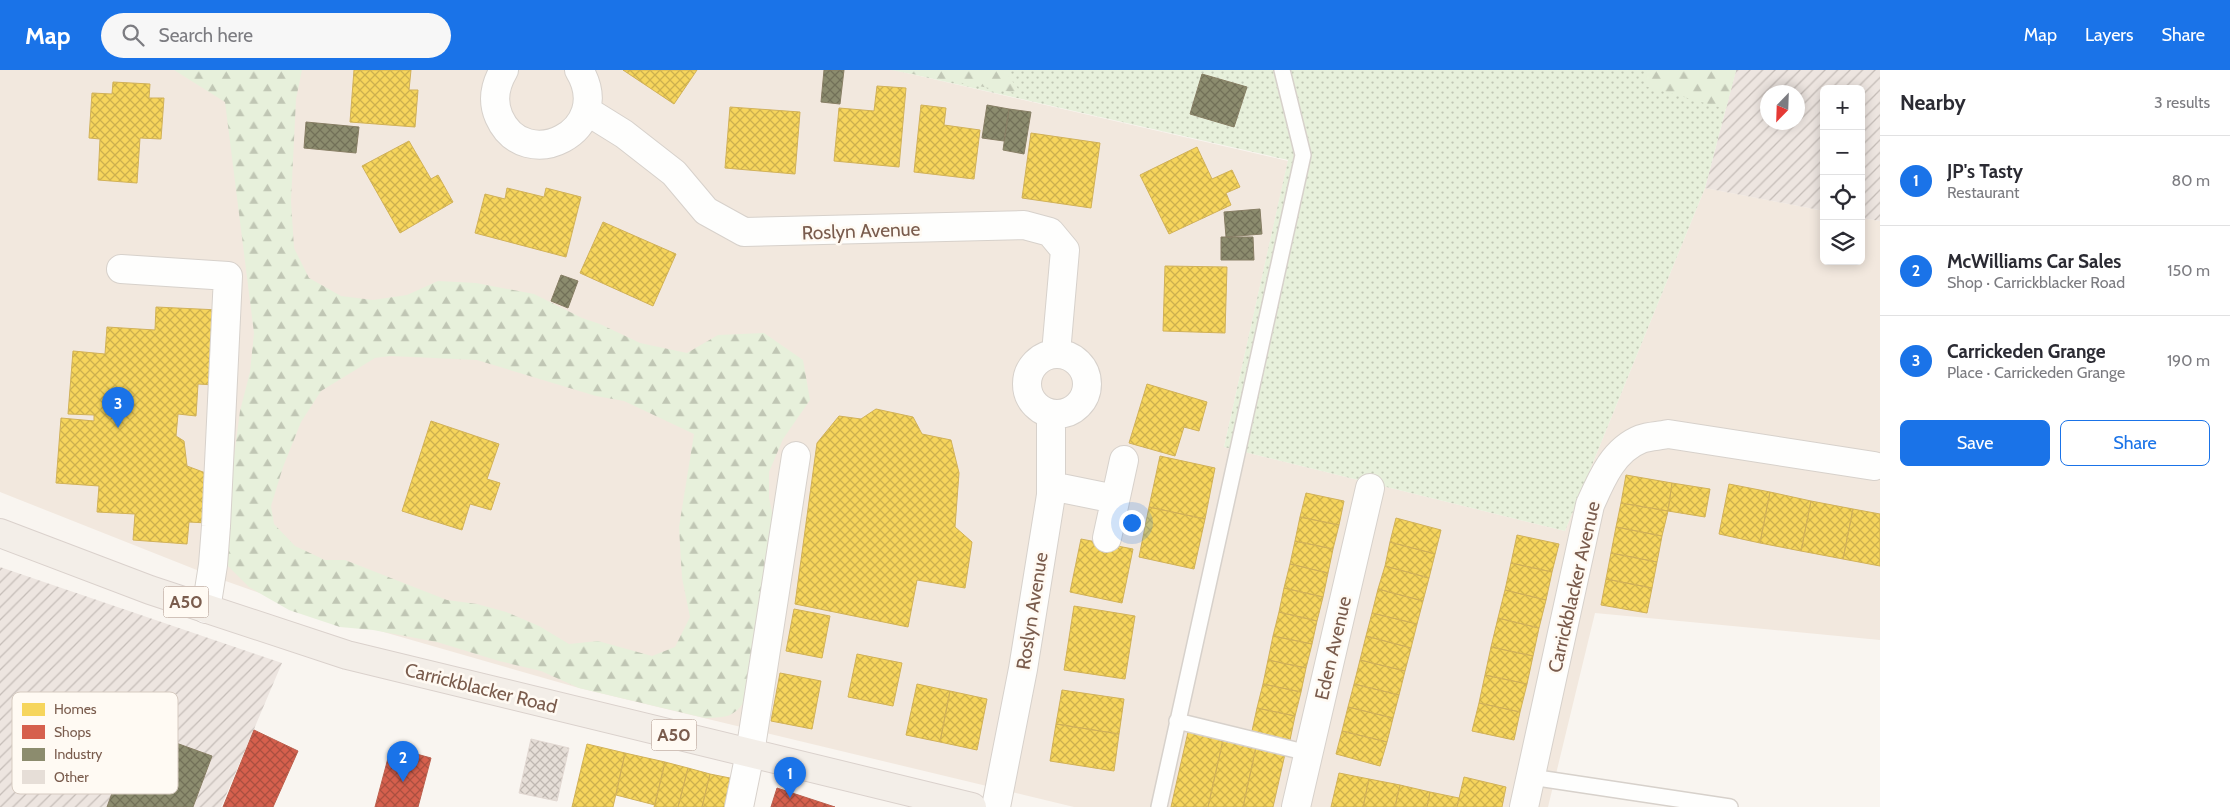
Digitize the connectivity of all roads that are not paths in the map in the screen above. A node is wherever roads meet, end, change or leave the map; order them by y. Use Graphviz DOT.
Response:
graph roads {
  1 [pos="504,70"];
  2 [pos="579,70"];
  3 [pos="1282,70"];
  4 [pos="587,111"];
  5 [pos="121,269"];
  6 [pos="1056,353"];
  7 [pos="1051,414"];
  8 [pos="796,456"];
  9 [pos="1124,460"];
  10 [pos="1874,466"];
  11 [pos="1051,486"];
  12 [pos="1370,488"];
  13 [pos="1116,499"];
  14 [pos="0,533"];
  15 [pos="1107,538"];
  16 [pos="206,609"];
  17 [pos="1178,722"];
  18 [pos="750,753"];
  19 [pos="1308,753"];
  20 [pos="1531,777"];
  21 [pos="738,807"];
  22 [pos="972,807"];
  23 [pos="996,807"];
  24 [pos="1158,807"];
  25 [pos="1296,807"];
  26 [pos="1524,807"];
  27 [pos="1730,807"];
  1 -- 4 [label="street"];
  2 -- 4 [label="street"];
  3 -- 17 [label="lane"];
  4 -- 6 [label="street, Roslyn Avenue"];
  5 -- 16 [label="street"];
  6 -- 7 [label="street"];
  6 -- 7 [label="street"];
  7 -- 11 [label="street, Roslyn Avenue"];
  8 -- 18 [label="street"];
  9 -- 13 [label="street"];
  10 -- 20 [label="street, Carrickblacker Avenue"];
  11 -- 13 [label="street"];
  11 -- 23 [label="street, Roslyn Avenue"];
  12 -- 19 [label="street, Eden Avenue"];
  13 -- 15 [label="street"];
  14 -- 16 [label="main road, Carrickblacker Road / A50"];
  16 -- 18 [label="main road, Carrickblacker Road / A50"];
  17 -- 19 [label="lane"];
  17 -- 24 [label="lane"];
  18 -- 21 [label="street"];
  18 -- 22 [label="main road, Carrickblacker Road / A50"];
  19 -- 25 [label="street, Eden Avenue"];
  20 -- 26 [label="street, Carrickblacker Avenue"];
  20 -- 27 [label="lane"];
}
